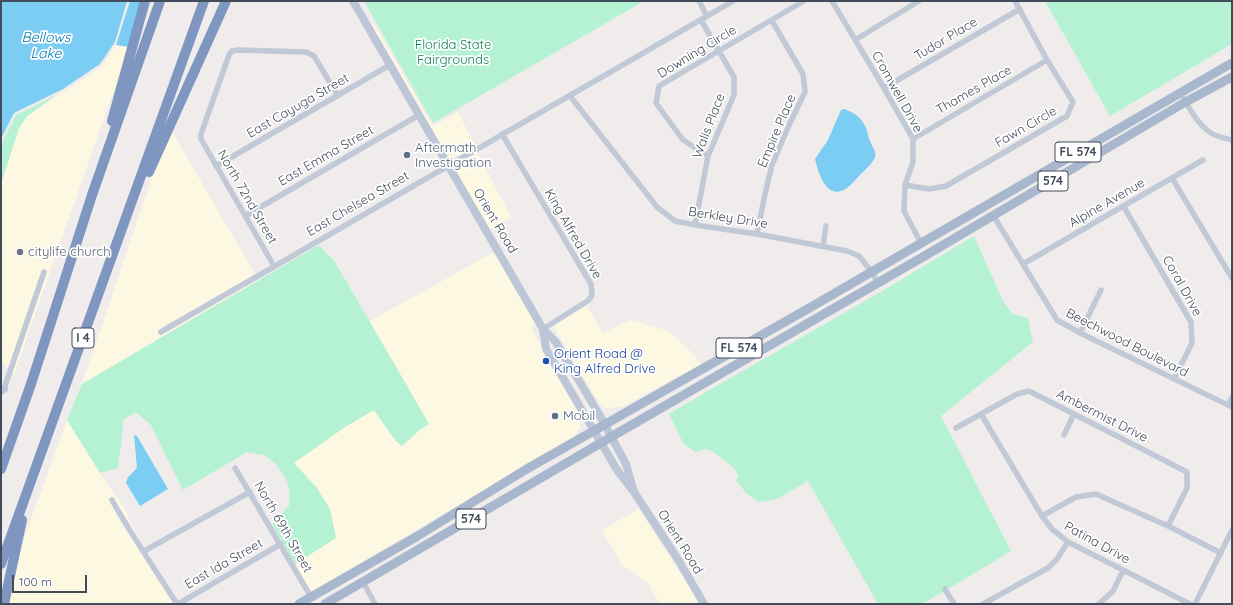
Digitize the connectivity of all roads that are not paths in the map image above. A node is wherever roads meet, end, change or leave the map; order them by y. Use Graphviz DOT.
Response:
graph roads {
  1 [pos="145,1"];
  2 [pos="160,1"];
  3 [pos="204,1"];
  4 [pos="226,1"];
  5 [pos="353,1"];
  6 [pos="699,1"];
  7 [pos="733,1"];
  8 [pos="804,1"];
  9 [pos="832,1"];
  10 [pos="919,1"];
  11 [pos="1015,1"];
  12 [pos="1020,9"];
  13 [pos="708,16"];
  14 [pos="701,20"];
  15 [pos="772,20"];
  16 [pos="855,40"];
  17 [pos="719,52"];
  18 [pos="1047,60"];
  19 [pos="1232,63"];
  20 [pos="390,65"];
  21 [pos="1232,77"];
  22 [pos="884,88"];
  23 [pos="1180,92"];
  24 [pos="338,96"];
  25 [pos="570,96"];
  26 [pos="1184,103"];
  27 [pos="419,115"];
  28 [pos="502,134"];
  29 [pos="912,139"];
  30 [pos="1232,140"];
  31 [pos="708,156"];
  32 [pos="1203,160"];
  33 [pos="448,165"];
  34 [pos="216,166"];
  35 [pos="1049,169"];
  36 [pos="1172,178"];
  37 [pos="905,185"];
  38 [pos="92,195"];
  39 [pos="133,198"];
  40 [pos="1124,207"];
  41 [pos="975,212"];
  42 [pos="245,216"];
  43 [pos="993,216"];
  44 [pos="695,225"];
  45 [pos="826,226"];
  46 [pos="757,234"];
  47 [pos="921,243"];
  48 [pos="823,246"];
  49 [pos="1023,264"];
  50 [pos="274,266"];
  51 [pos="44,272"];
  52 [pos="872,272"];
  53 [pos="1232,278"];
  54 [pos="878,283"];
  55 [pos="1102,290"];
  56 [pos="544,329"];
  57 [pos="161,332"];
  58 [pos="1080,333"];
  59 [pos="1174,379"];
  60 [pos="2,390"];
  61 [pos="1232,397"];
  62 [pos="1230,406"];
  63 [pos="982,414"];
  64 [pos="1074,414"];
  65 [pos="605,424"];
  66 [pos="956,428"];
  67 [pos="594,431"];
  68 [pos="1064,435"];
  69 [pos="611,436"];
  70 [pos="601,442"];
  71 [pos="236,468"];
  72 [pos="1,469"];
  73 [pos="32,477"];
  74 [pos="250,492"];
  75 [pos="634,492"];
  76 [pos="112,500"];
  77 [pos="1042,516"];
  78 [pos="1168,526"];
  79 [pos="1232,530"];
  80 [pos="1068,542"];
  81 [pos="280,544"];
  82 [pos="144,551"];
  83 [pos="1221,553"];
  84 [pos="1,564"];
  85 [pos="1123,571"];
  86 [pos="338,582"];
  87 [pos="363,582"];
  88 [pos="945,589"];
  89 [pos="313,596"];
  90 [pos="328,602"];
  91 [pos="4,604"];
  92 [pos="178,604"];
  93 [pos="300,604"];
  94 [pos="375,604"];
  95 [pos="704,604"];
  96 [pos="954,604"];
  97 [pos="983,604"];
  98 [pos="1099,604"];
  99 [pos="1190,604"];
  100 [pos="1195,604"];
  1 -- 38 [label="highway"];
  2 -- 38 [label="highway"];
  3 -- 39 [label="highway, I 4"];
  4 -- 39 [label="highway"];
  5 -- 20 [label="street, Orient Road"];
  6 -- 13 [label="street"];
  7 -- 13 [label="street, East Chelsea Street"];
  8 -- 15 [label="street, Downing Circle"];
  9 -- 16 [label="street, Cromwell Drive"];
  10 -- 16 [label="street"];
  11 -- 12 [label="street"];
  12 -- 18 [label="street, Fawn Circle"];
  12 -- 22 [label="street, Tudor Place"];
  13 -- 14 [label="street, East Chelsea Street"];
  14 -- 17 [label="street, Walis Place"];
  14 -- 25 [label="street, East Chelsea Street"];
  15 -- 17 [label="street, Downing Circle"];
  15 -- 46 [label="street, Empire Place"];
  16 -- 22 [label="street, Cromwell Drive"];
  17 -- 31 [label="street, Walis Place"];
  17 -- 31 [label="street, Downing Circle"];
  18 -- 29 [label="street, Thames Place"];
  18 -- 37 [label="street, Fawn Circle"];
  19 -- 23 [label="main road, FL 574"];
  20 -- 24 [label="street, East Cayuga Street"];
  20 -- 27 [label="street, Orient Road"];
  21 -- 26 [label="main road"];
  22 -- 29 [label="street, Cromwell Drive"];
  23 -- 26 [label="street"];
  23 -- 35 [label="main road, FL 574"];
  24 -- 34 [label="street, East Cayuga Street"];
  24 -- 34 [label="street, North 72nd Street"];
  25 -- 28 [label="street, East Chelsea Street"];
  25 -- 44 [label="street, Berkley Drive"];
  26 -- 30 [label="street"];
  26 -- 43 [label="main road, 574"];
  27 -- 33 [label="street, Orient Road"];
  27 -- 42 [label="street, East Emma Street"];
  28 -- 33 [label="street, East Chelsea Street"];
  28 -- 56 [label="street, King Alfred Drive"];
  29 -- 37 [label="street, Cromwell Drive"];
  31 -- 44 [label="street, Walis Place"];
  32 -- 36 [label="street, Alpine Avenue"];
  33 -- 50 [label="street, East Chelsea Street"];
  33 -- 56 [label="street, Orient Road"];
  34 -- 42 [label="street, North 72nd Street"];
  35 -- 41 [label="main road, FL 574"];
  35 -- 43 [label="main road"];
  36 -- 40 [label="street, Alpine Avenue"];
  36 -- 53 [label="street"];
  37 -- 47 [label="street, Cromwell Drive"];
  38 -- 72 [label="highway"];
  39 -- 73 [label="highway, I 4"];
  40 -- 49 [label="street, Alpine Avenue"];
  40 -- 59 [label="street, Coral Drive"];
  41 -- 43 [label="main road"];
  41 -- 47 [label="main road, FL 574"];
  42 -- 50 [label="street, North 72nd Street"];
  43 -- 49 [label="street, Beechwood Boulevard"];
  43 -- 54 [label="main road, 574"];
  44 -- 46 [label="street, Berkley Drive"];
  45 -- 48 [label="street"];
  46 -- 48 [label="street, Berkley Drive"];
  47 -- 52 [label="main road, FL 574"];
  48 -- 52 [label="street, Berkley Drive"];
  49 -- 58 [label="street, Beechwood Boulevard"];
  50 -- 57 [label="street, East Chelsea Street"];
  51 -- 60 [label="street"];
  52 -- 54 [label="street, Berkley Drive"];
  52 -- 65 [label="main road, FL 574"];
  54 -- 69 [label="main road, 574"];
  55 -- 58 [label="street"];
  56 -- 65 [label="street, Orient Road"];
  56 -- 67 [label="street, Orient Road"];
  58 -- 59 [label="street, Beechwood Boulevard"];
  59 -- 62 [label="street, Beechwood Boulevard"];
  61 -- 62 [label="street"];
  63 -- 64 [label="street, Ambermist Drive"];
  63 -- 66 [label="street, Ambermist Drive"];
  63 -- 77 [label="street, Patina Drive"];
  64 -- 68 [label="street"];
  64 -- 78 [label="street, Ambermist Drive"];
  65 -- 67 [label="main road, FL 574"];
  65 -- 69 [label="street, Orient Road"];
  67 -- 70 [label="street, Orient Road"];
  67 -- 86 [label="main road, FL 574"];
  69 -- 70 [label="main road, 574"];
  69 -- 75 [label="street, Orient Road"];
  70 -- 75 [label="street, Orient Road"];
  70 -- 87 [label="main road, 574"];
  71 -- 74 [label="street, North 69th Street"];
  73 -- 84 [label="highway, I 4"];
  73 -- 91 [label="highway"];
  74 -- 81 [label="street, North 69th Street"];
  74 -- 82 [label="street"];
  75 -- 95 [label="street, Orient Road"];
  76 -- 82 [label="street"];
  77 -- 78 [label="street"];
  77 -- 80 [label="street, Patina Drive"];
  78 -- 83 [label="street"];
  79 -- 83 [label="street"];
  80 -- 85 [label="street, Patina Drive"];
  80 -- 97 [label="street"];
  81 -- 89 [label="street, North 69th Street"];
  81 -- 92 [label="street, East Ida Street"];
  82 -- 92 [label="street"];
  83 -- 100 [label="street"];
  85 -- 98 [label="street"];
  85 -- 99 [label="street, Patina Drive"];
  86 -- 89 [label="main road, FL 574"];
  86 -- 90 [label="main road"];
  87 -- 90 [label="main road, 574"];
  87 -- 94 [label="street"];
  88 -- 96 [label="street"];
  89 -- 90 [label="main road"];
  89 -- 93 [label="main road, FL 574"];
}
